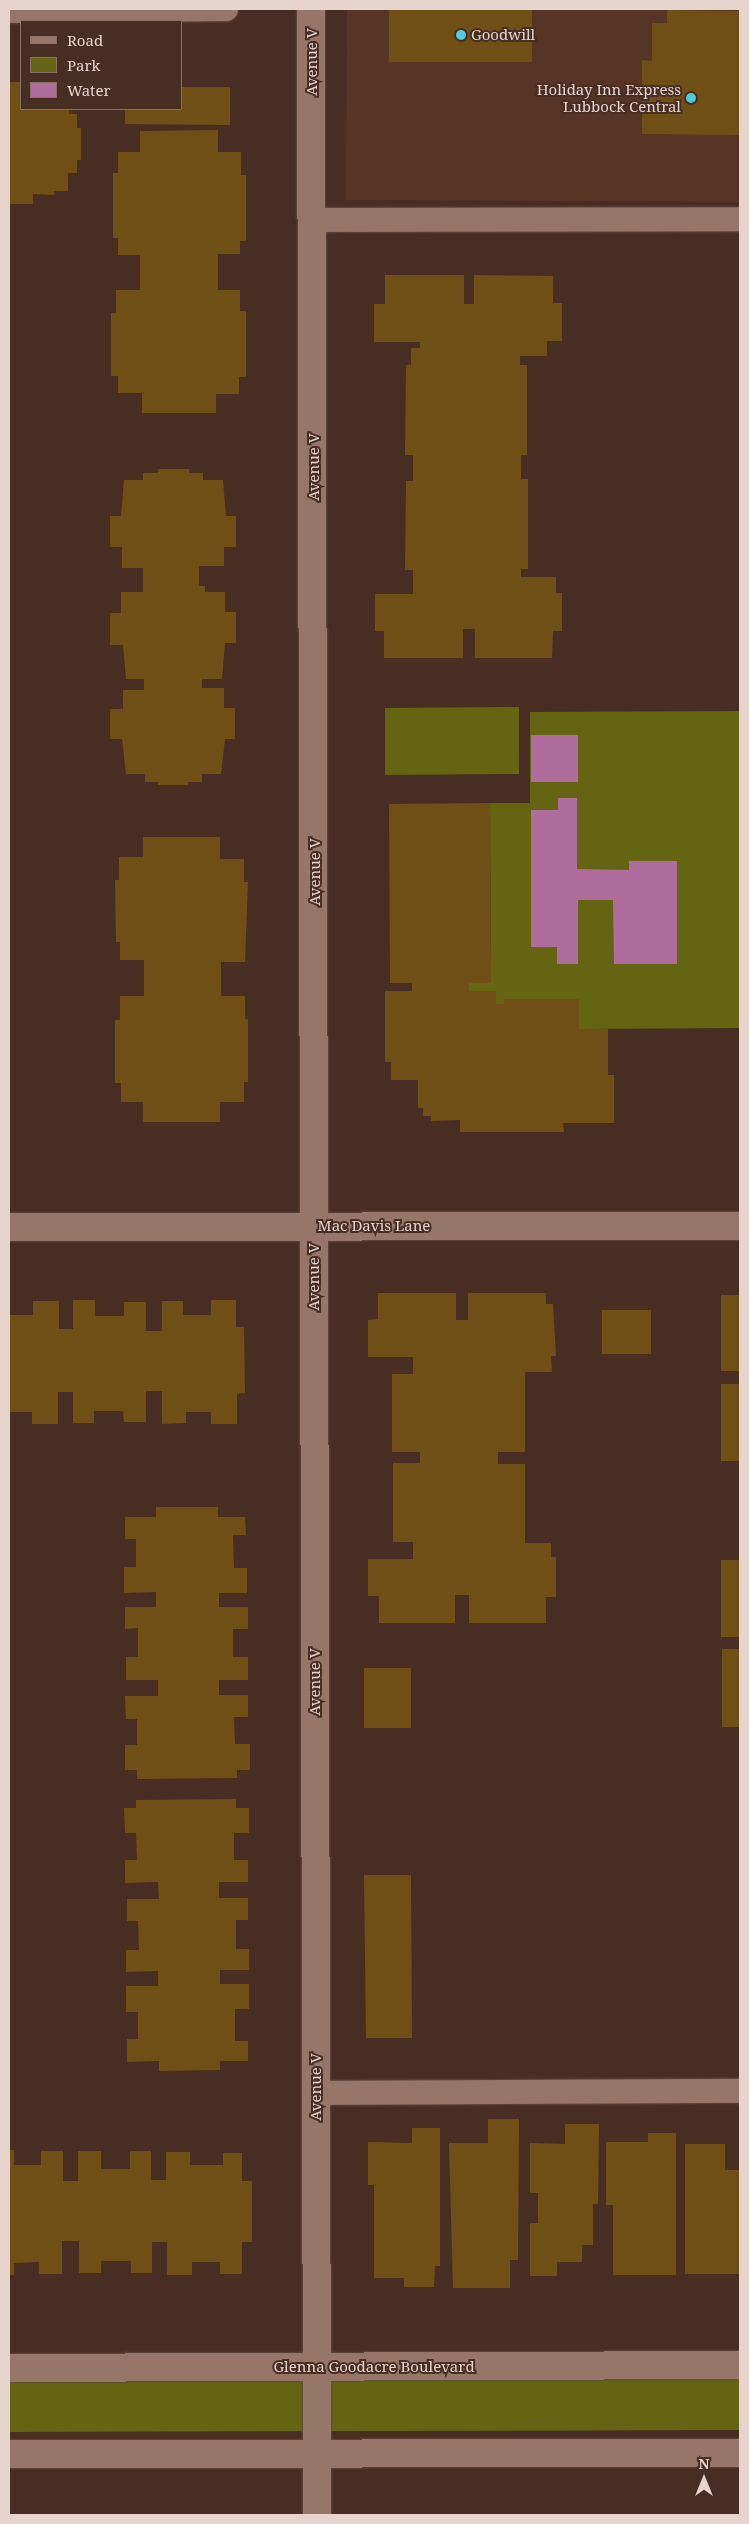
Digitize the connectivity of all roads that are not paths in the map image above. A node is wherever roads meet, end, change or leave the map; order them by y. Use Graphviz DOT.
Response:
graph roads {
  1 [pos="226,9"];
  2 [pos="311,9"];
  3 [pos="9,11"];
  4 [pos="740,218"];
  5 [pos="312,220"];
  6 [pos="313,1226"];
  7 [pos="740,1226"];
  8 [pos="9,1227"];
  9 [pos="740,2091"];
  10 [pos="316,2093"];
  11 [pos="740,2365"];
  12 [pos="316,2367"];
  13 [pos="9,2368"];
  14 [pos="9,2454"];
  15 [pos="317,2454"];
  16 [pos="740,2454"];
  17 [pos="317,2515"];
  1 -- 3 [label="lane"];
  2 -- 5 [label="street, Avenue V"];
  4 -- 5 [label="lane"];
  5 -- 6 [label="street, Avenue V"];
  6 -- 7 [label="street, Mac Davis Lane"];
  6 -- 8 [label="street, Mac Davis Lane"];
  6 -- 10 [label="street, Avenue V"];
  9 -- 10 [label="lane"];
  10 -- 12 [label="street, Avenue V"];
  11 -- 12 [label="street, Glenna Goodacre Boulevard"];
  12 -- 13 [label="street, Glenna Goodacre Boulevard"];
  12 -- 15 [label="street, Avenue V"];
  14 -- 15 [label="street"];
  15 -- 16 [label="street"];
  15 -- 17 [label="street, Avenue V"];
}
